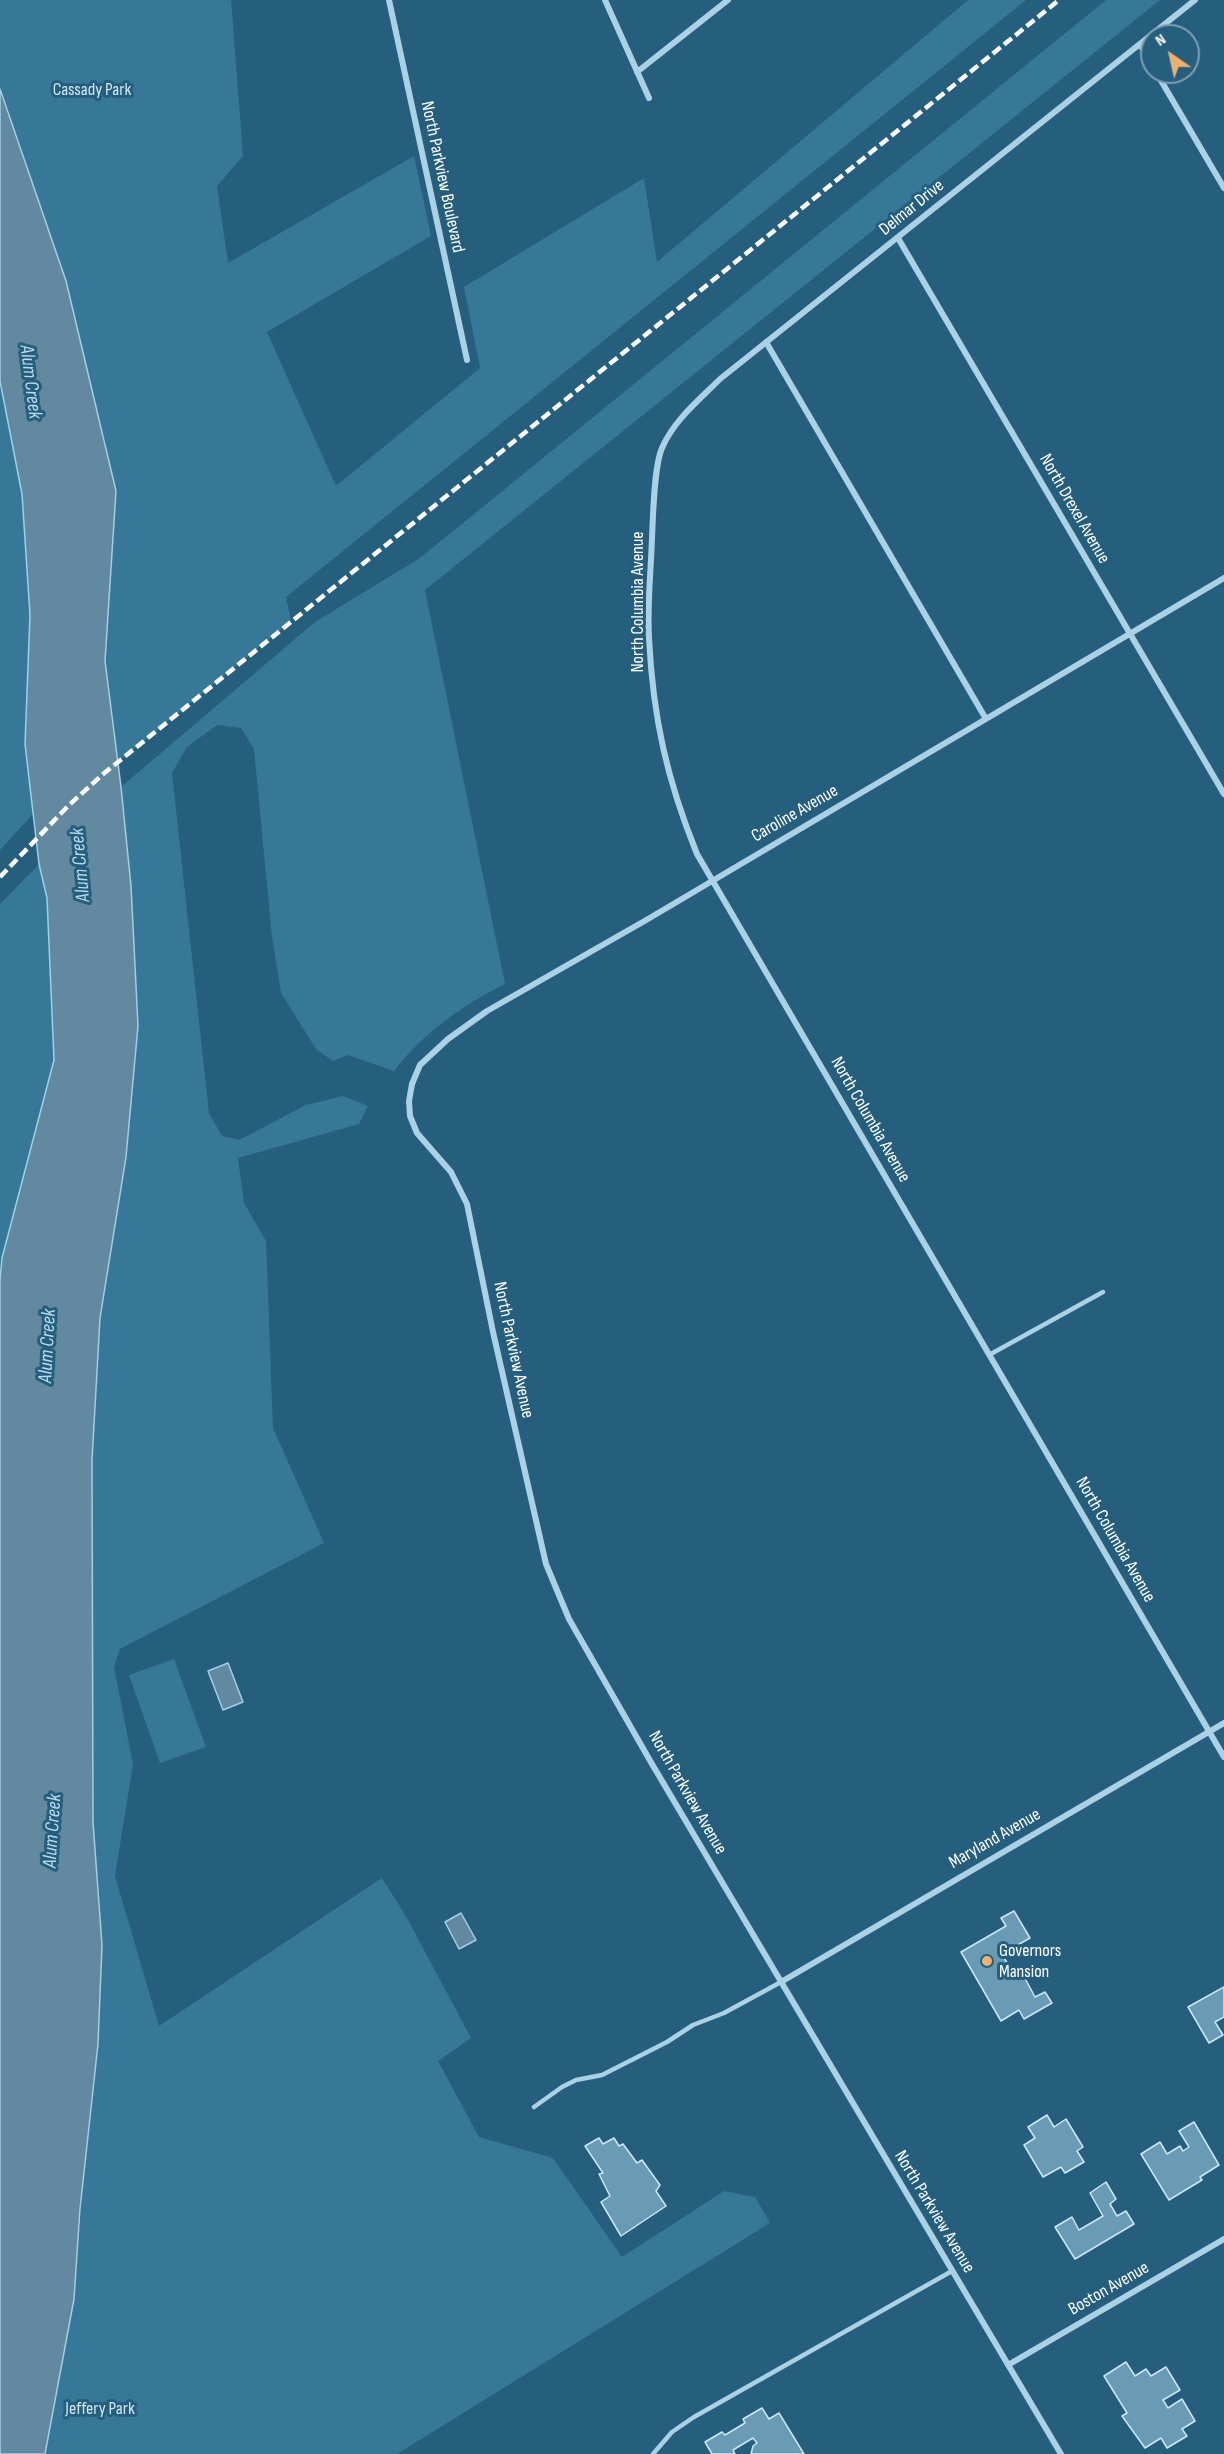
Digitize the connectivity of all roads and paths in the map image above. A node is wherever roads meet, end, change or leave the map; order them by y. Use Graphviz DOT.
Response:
graph roads {
  1 [pos="389,0"];
  2 [pos="606,0"];
  3 [pos="728,0"];
  4 [pos="1195,0"];
  5 [pos="1165,24"];
  6 [pos="1140,44"];
  7 [pos="637,72"];
  8 [pos="1163,84"];
  9 [pos="649,98"];
  10 [pos="1224,188"];
  11 [pos="898,238"];
  12 [pos="766,342"];
  13 [pos="467,360"];
  14 [pos="660,450"];
  15 [pos="1224,578"];
  16 [pos="1130,633"];
  17 [pos="986,719"];
  18 [pos="1224,794"];
  19 [pos="712,881"];
  20 [pos="409,1101"];
  21 [pos="1103,1292"];
  22 [pos="989,1355"];
  23 [pos="1224,1723"];
  24 [pos="1209,1732"];
  25 [pos="1224,1757"];
  26 [pos="781,1982"];
  27 [pos="534,2107"];
  28 [pos="1224,2239"];
  29 [pos="952,2271"];
  30 [pos="1008,2365"];
  31 [pos="653,2454"];
  32 [pos="1061,2454"];
  1 -- 13 [label="street, North Parkview Boulevard"];
  2 -- 7 [label="street"];
  3 -- 7 [label="street"];
  4 -- 5 [label="street, Delmar Drive"];
  6 -- 11 [label="street, Delmar Drive"];
  7 -- 9 [label="street"];
  8 -- 10 [label="street"];
  11 -- 12 [label="street, Delmar Drive"];
  11 -- 16 [label="street, North Drexel Avenue"];
  12 -- 14 [label="street, Delmar Drive"];
  12 -- 17 [label="street"];
  14 -- 19 [label="street, North Columbia Avenue"];
  15 -- 16 [label="street, Caroline Avenue"];
  16 -- 17 [label="street, Caroline Avenue"];
  16 -- 18 [label="street, North Drexel Avenue"];
  17 -- 19 [label="street, Caroline Avenue"];
  19 -- 20 [label="street, Caroline Avenue"];
  19 -- 22 [label="street, North Columbia Avenue"];
  20 -- 26 [label="street, North Parkview Avenue"];
  21 -- 22 [label="lane"];
  22 -- 24 [label="street, North Columbia Avenue"];
  23 -- 24 [label="street, Maryland Avenue"];
  24 -- 25 [label="street, North Columbia Avenue"];
  24 -- 26 [label="street, Maryland Avenue"];
  26 -- 27 [label="lane"];
  26 -- 29 [label="street, North Parkview Avenue"];
  28 -- 30 [label="street, Boston Avenue"];
  29 -- 30 [label="street, North Parkview Avenue"];
  29 -- 31 [label="lane"];
  30 -- 32 [label="street, North Parkview Avenue"];
}
